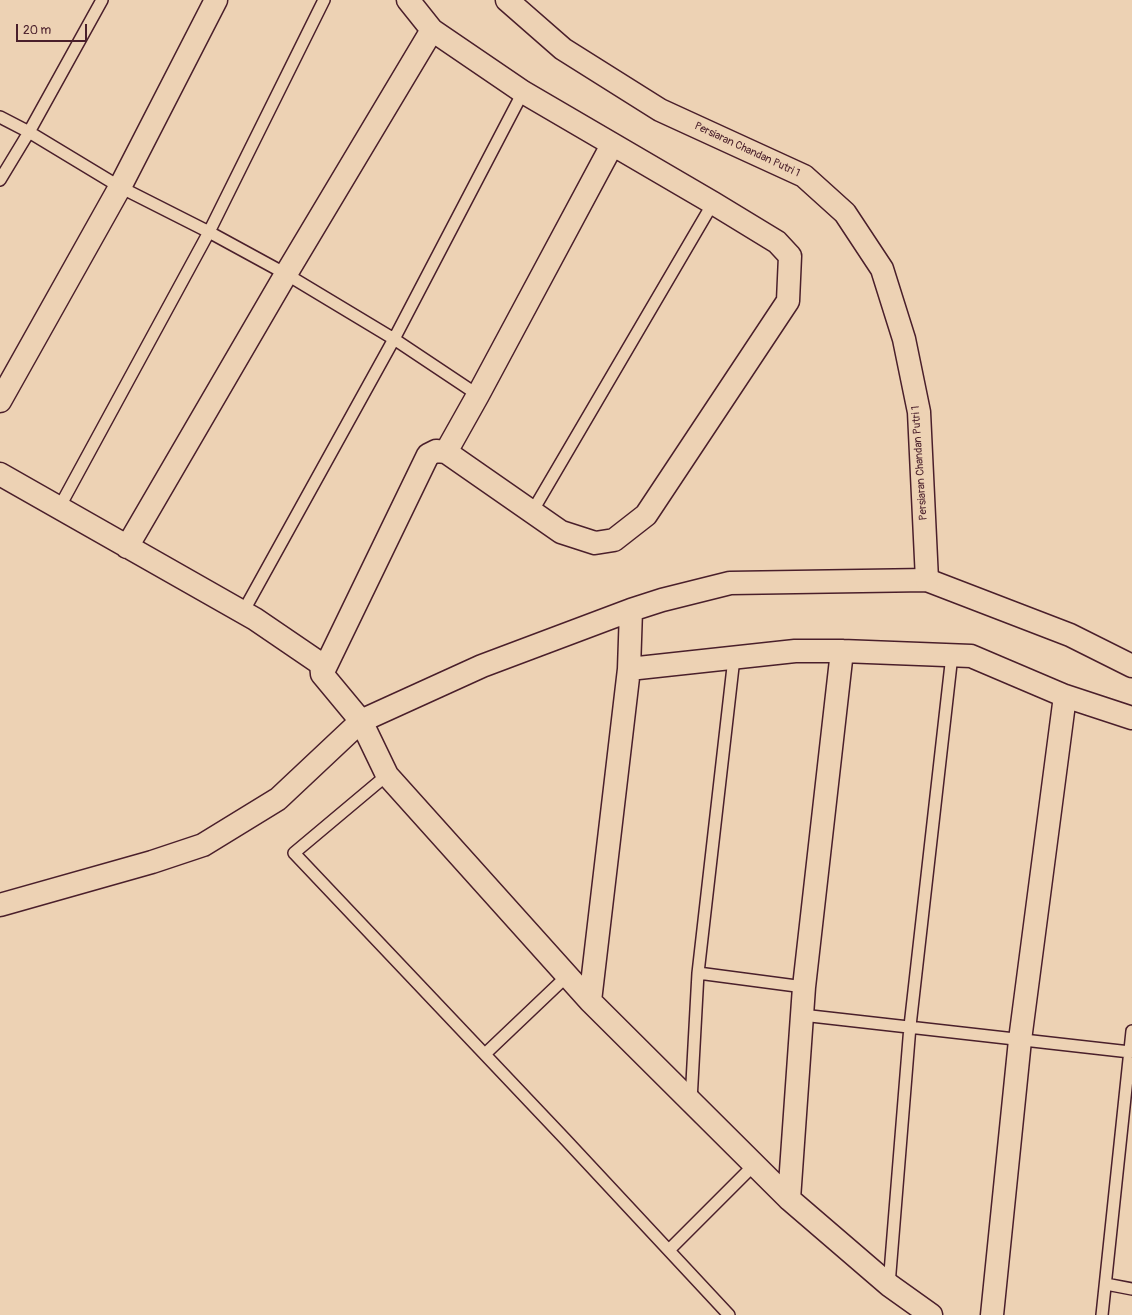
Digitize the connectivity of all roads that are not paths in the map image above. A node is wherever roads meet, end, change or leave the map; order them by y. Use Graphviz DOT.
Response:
graph roads {
  1 [pos="102,0"];
  2 [pos="216,0"];
  3 [pos="324,0"];
  4 [pos="408,0"];
  5 [pos="507,0"];
  6 [pos="432,30"];
  7 [pos="523,92"];
  8 [pos="0,117"];
  9 [pos="29,132"];
  10 [pos="612,145"];
  11 [pos="0,180"];
  12 [pos="120,187"];
  13 [pos="714,203"];
  14 [pos="209,232"];
  15 [pos="286,274"];
  16 [pos="394,339"];
  17 [pos="478,395"];
  18 [pos="0,401"];
  19 [pos="446,452"];
  20 [pos="0,474"];
  21 [pos="59,508"];
  22 [pos="532,512"];
  23 [pos="127,546"];
  24 [pos="927,580"];
  25 [pos="631,610"];
  26 [pos="243,612"];
  27 [pos="842,651"];
  28 [pos="952,655"];
  29 [pos="734,658"];
  30 [pos="1132,666"];
  31 [pos="629,669"];
  32 [pos="322,674"];
  33 [pos="1065,696"];
  34 [pos="1132,718"];
  35 [pos="361,721"];
  36 [pos="387,775"];
  37 [pos="0,905"];
  38 [pos="698,973"];
  39 [pos="567,976"];
  40 [pos="804,987"];
  41 [pos="590,1001"];
  42 [pos="802,1014"];
  43 [pos="910,1026"];
  44 [pos="1132,1031"];
  45 [pos="1020,1040"];
  46 [pos="1130,1052"];
  47 [pos="485,1054"];
  48 [pos="691,1102"];
  49 [pos="754,1165"];
  50 [pos="789,1199"];
  51 [pos="669,1250"];
  52 [pos="1106,1284"];
  53 [pos="889,1285"];
  54 [pos="1132,1289"];
  55 [pos="729,1315"];
  56 [pos="931,1315"];
  57 [pos="992,1315"];
  58 [pos="1102,1315"];
  1 -- 9 [label="lane"];
  2 -- 12 [label="street"];
  3 -- 14 [label="lane"];
  4 -- 6 [label="street"];
  5 -- 24 [label="street, Persiaran Chandan Putri 1"];
  6 -- 7 [label="street"];
  6 -- 15 [label="street"];
  7 -- 10 [label="street"];
  7 -- 16 [label="lane"];
  8 -- 9 [label="lane"];
  9 -- 11 [label="lane"];
  9 -- 12 [label="lane"];
  10 -- 13 [label="street"];
  10 -- 17 [label="street"];
  12 -- 14 [label="lane"];
  12 -- 18 [label="street"];
  13 -- 22 [label="lane"];
  13 -- 22 [label="street"];
  14 -- 15 [label="lane"];
  14 -- 21 [label="lane"];
  15 -- 16 [label="lane"];
  15 -- 23 [label="street"];
  16 -- 17 [label="lane"];
  16 -- 26 [label="lane"];
  17 -- 19 [label="street"];
  19 -- 22 [label="street"];
  19 -- 32 [label="street"];
  20 -- 21 [label="street"];
  21 -- 23 [label="street"];
  23 -- 26 [label="street"];
  24 -- 25 [label="street"];
  24 -- 30 [label="street"];
  25 -- 31 [label="street"];
  25 -- 35 [label="street"];
  26 -- 32 [label="street"];
  27 -- 28 [label="street"];
  27 -- 29 [label="street"];
  27 -- 40 [label="street"];
  28 -- 33 [label="street"];
  28 -- 43 [label="lane"];
  29 -- 31 [label="street"];
  29 -- 38 [label="lane"];
  31 -- 41 [label="street"];
  32 -- 35 [label="street"];
  33 -- 34 [label="street"];
  33 -- 45 [label="street"];
  35 -- 36 [label="street"];
  35 -- 37 [label="street"];
  36 -- 39 [label="street"];
  36 -- 47 [label="lane"];
  38 -- 40 [label="lane"];
  38 -- 48 [label="lane"];
  39 -- 41 [label="street"];
  39 -- 47 [label="lane"];
  40 -- 42 [label="street"];
  41 -- 48 [label="street"];
  42 -- 43 [label="lane"];
  42 -- 50 [label="street"];
  43 -- 45 [label="lane"];
  43 -- 53 [label="lane"];
  44 -- 46 [label="lane"];
  45 -- 46 [label="lane"];
  45 -- 57 [label="street"];
  46 -- 52 [label="lane"];
  47 -- 51 [label="lane"];
  48 -- 49 [label="street"];
  49 -- 50 [label="street"];
  49 -- 51 [label="lane"];
  50 -- 53 [label="street"];
  51 -- 55 [label="lane"];
  52 -- 54 [label="lane"];
  52 -- 58 [label="lane"];
  53 -- 56 [label="street"];
}
